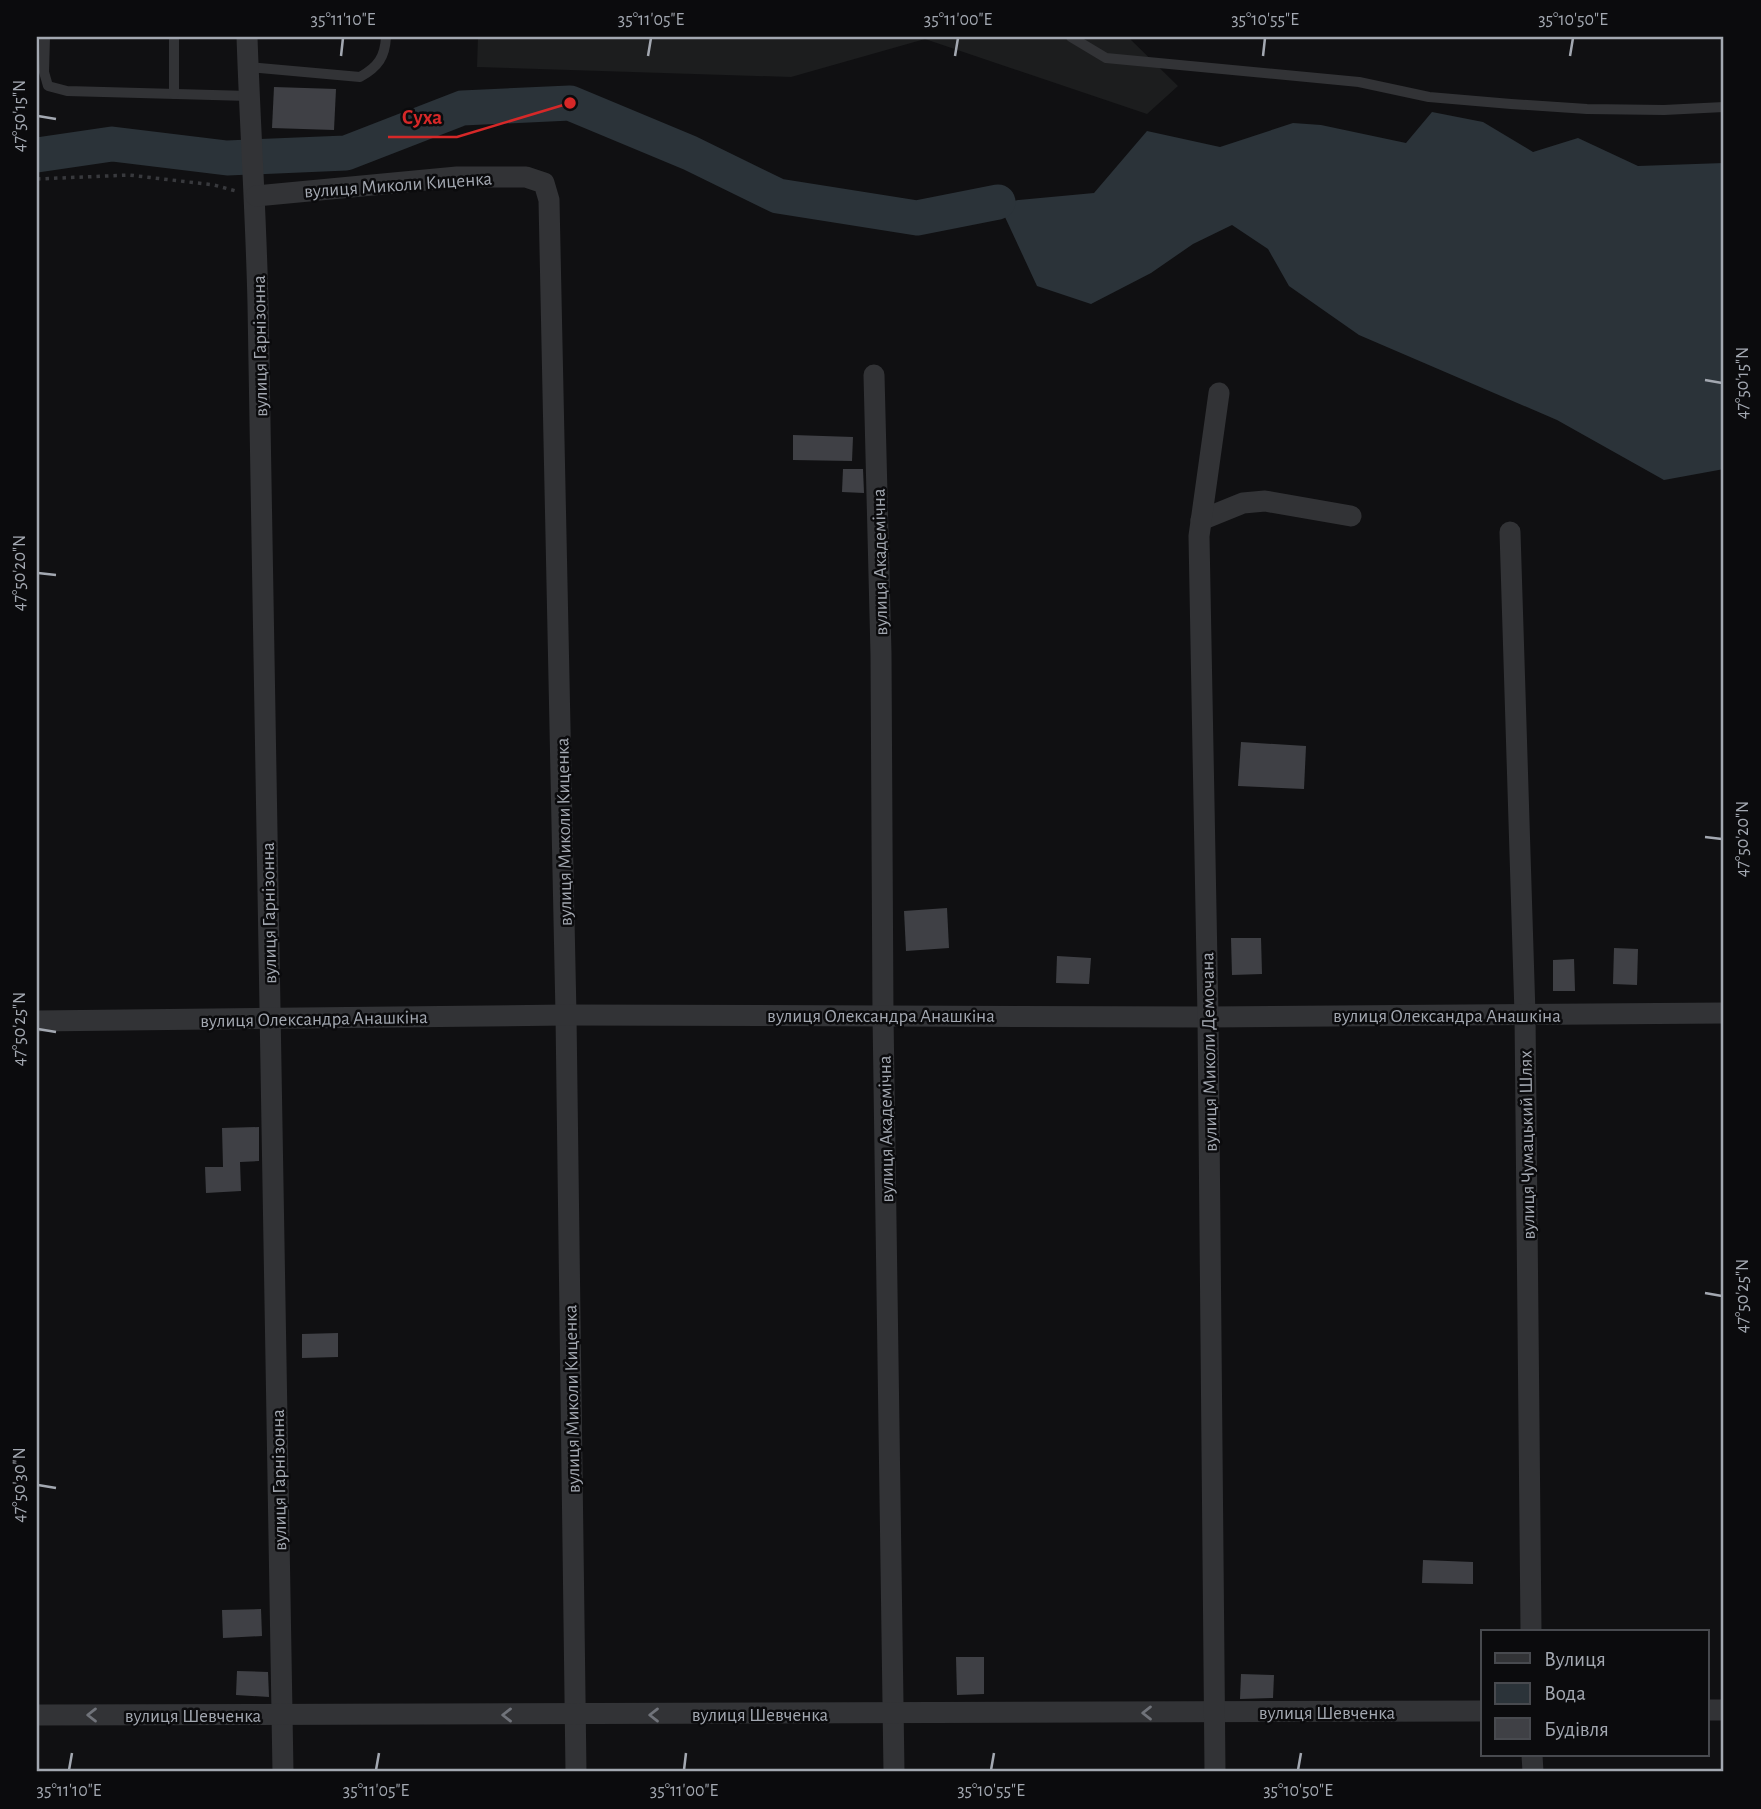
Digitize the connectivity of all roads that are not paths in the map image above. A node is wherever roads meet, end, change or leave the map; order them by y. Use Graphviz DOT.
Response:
graph roads {
  1 [pos="46,37"];
  2 [pos="174,37"];
  3 [pos="247,37"];
  4 [pos="386,37"];
  5 [pos="1071,37"];
  6 [pos="248,66"];
  7 [pos="174,94"];
  8 [pos="249,96"];
  9 [pos="1724,107"];
  10 [pos="256,196"];
  11 [pos="874,375"];
  12 [pos="1219,393"];
  13 [pos="1351,516"];
  14 [pos="1201,520"];
  15 [pos="1510,532"];
  16 [pos="1724,1013"];
  17 [pos="1525,1014"];
  18 [pos="566,1015"];
  19 [pos="883,1015"];
  20 [pos="1208,1017"];
  21 [pos="270,1019"];
  22 [pos="37,1021"];
  23 [pos="1531,1630"];
  24 [pos="1481,1711"];
  25 [pos="282,1714"];
  26 [pos="37,1715"];
  27 [pos="575,1715"];
  28 [pos="1215,1723"];
  29 [pos="893,1725"];
  30 [pos="284,1772"];
  31 [pos="576,1772"];
  32 [pos="894,1772"];
  33 [pos="1215,1772"];
  1 -- 7 [label="lane"];
  2 -- 7 [label="lane"];
  3 -- 6 [label="street"];
  4 -- 6 [label="lane"];
  5 -- 9 [label="lane"];
  6 -- 8 [label="street"];
  7 -- 8 [label="lane"];
  8 -- 10 [label="street, вулиця Гарнізонна"];
  10 -- 18 [label="street, вулиця Миколи Киценка"];
  10 -- 21 [label="street, вулиця Гарнізонна"];
  11 -- 19 [label="street, вулиця Академічна"];
  12 -- 14 [label="street, вулиця Миколи Демочана"];
  13 -- 14 [label="street"];
  14 -- 20 [label="street, вулиця Миколи Демочана"];
  15 -- 17 [label="street, вулиця Чумацький Шлях"];
  16 -- 17 [label="street, вулиця Олександра Анашкіна"];
  17 -- 20 [label="street, вулиця Олександра Анашкіна"];
  17 -- 23 [label="street, вулиця Чумацький Шлях"];
  18 -- 19 [label="street, вулиця Олександра Анашкіна"];
  18 -- 21 [label="street, вулиця Олександра Анашкіна"];
  18 -- 27 [label="street, вулиця Миколи Киценка"];
  19 -- 20 [label="street, вулиця Олександра Анашкіна"];
  19 -- 29 [label="street, вулиця Академічна"];
  20 -- 28 [label="street, вулиця Миколи Демочана"];
  21 -- 22 [label="street, вулиця Олександра Анашкіна"];
  21 -- 25 [label="street, вулиця Гарнізонна"];
  24 -- 28 [label="street, вулиця Шевченка"];
  25 -- 26 [label="street, вулиця Шевченка, one-way"];
  27 -- 25 [label="street, вулиця Шевченка, one-way"];
  25 -- 30 [label="street, вулиця Гарнізонна"];
  29 -- 27 [label="street, вулиця Шевченка, one-way"];
  27 -- 31 [label="street, вулиця Миколи Киценка"];
  28 -- 29 [label="street, вулиця Шевченка, one-way"];
  28 -- 33 [label="street, вулиця Миколи Демочана"];
  29 -- 32 [label="street, вулиця Академічна"];
}
